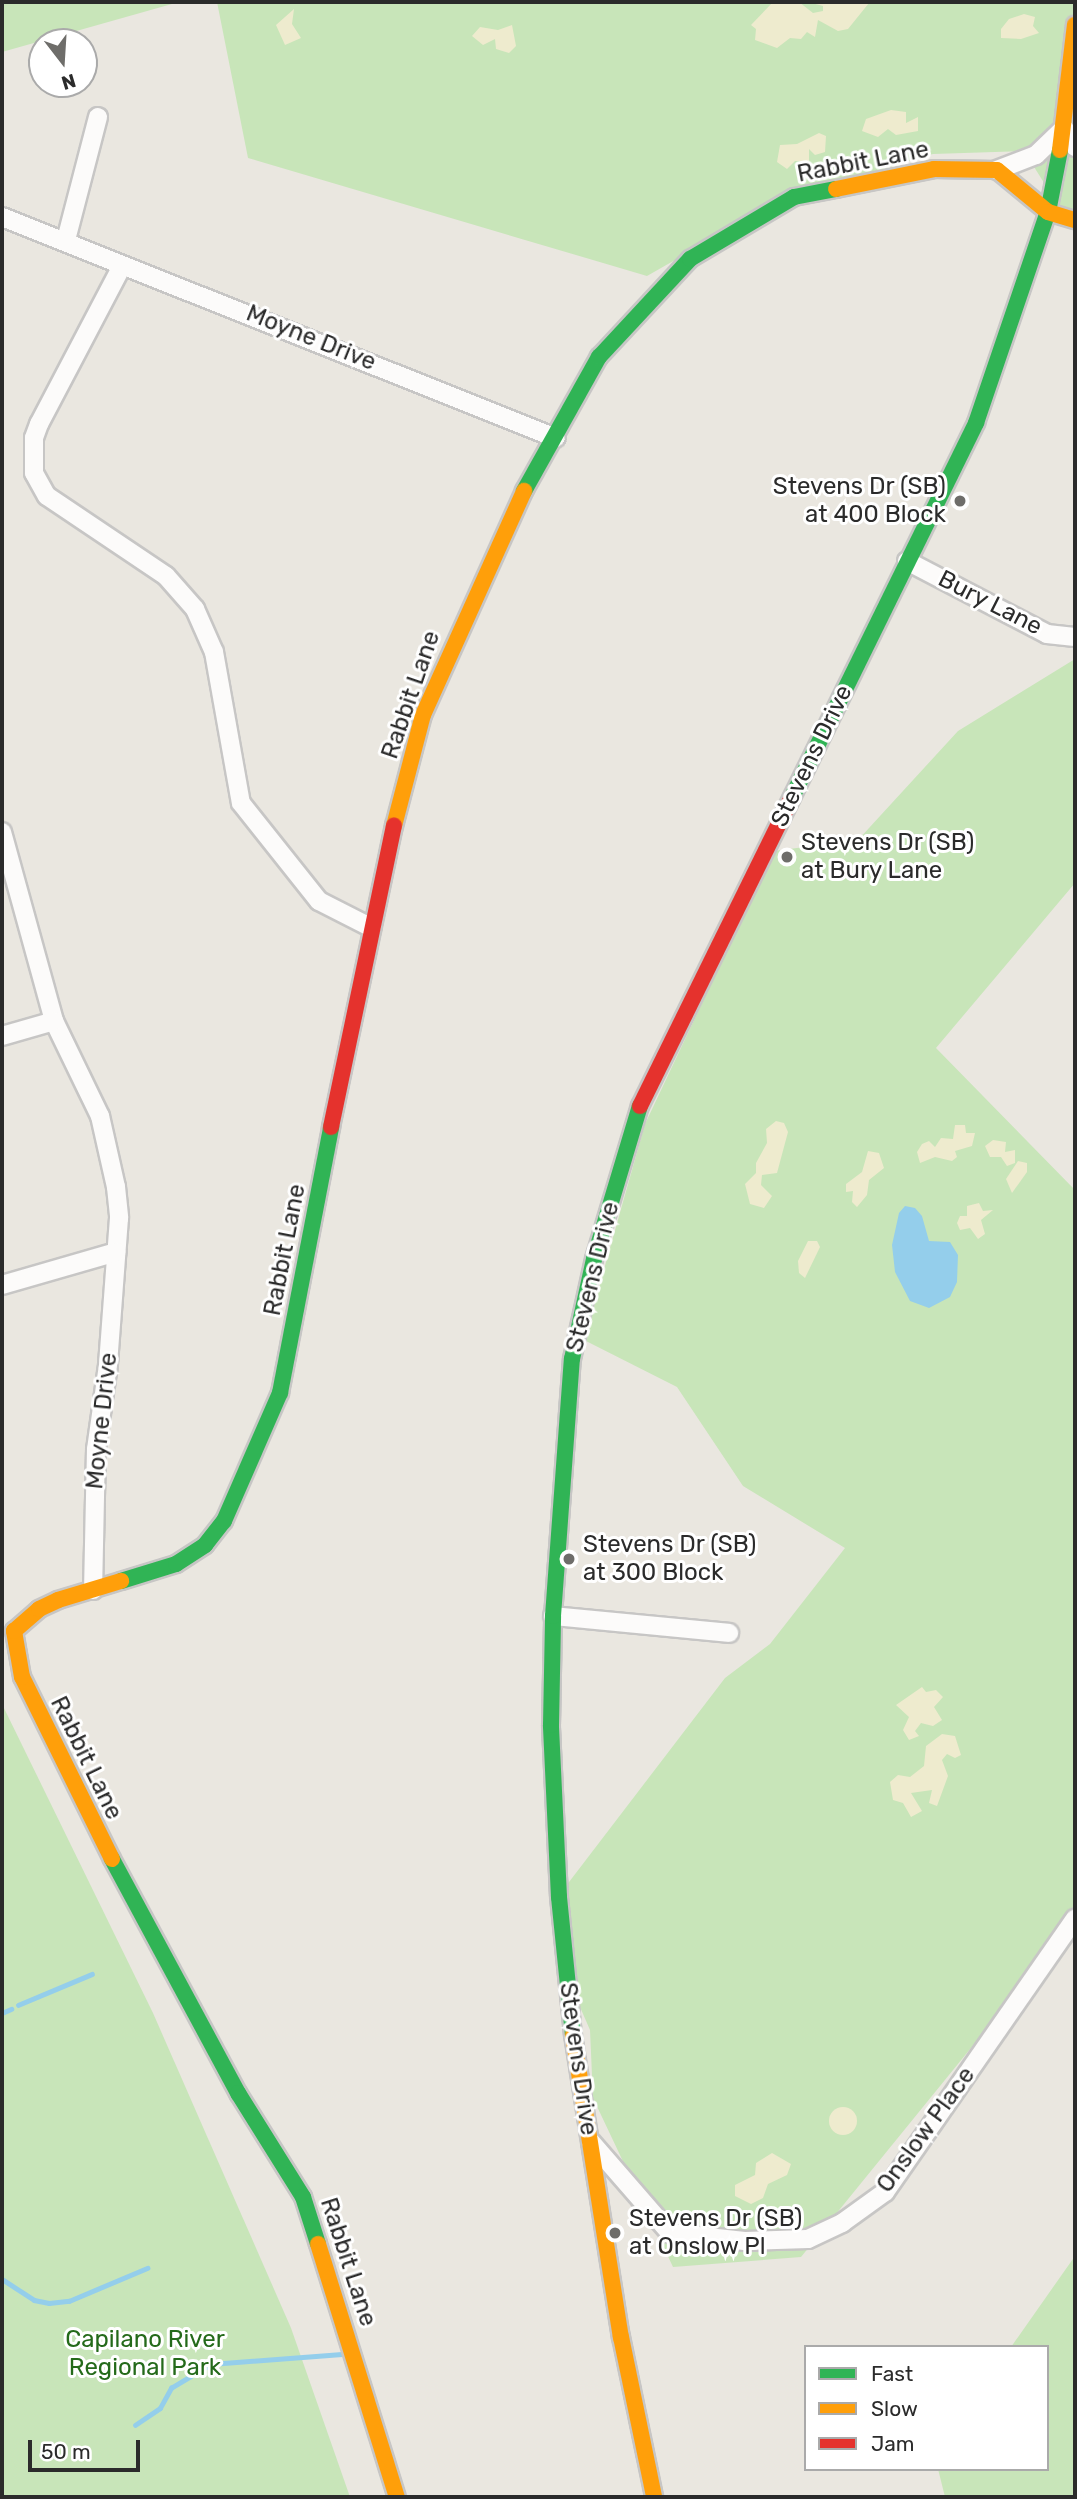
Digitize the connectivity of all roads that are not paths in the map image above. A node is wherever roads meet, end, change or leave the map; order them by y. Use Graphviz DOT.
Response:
graph roads {
  1 [pos="1075,25"];
  2 [pos="98,117"];
  3 [pos="1064,128"];
  4 [pos="1075,147"];
  5 [pos="997,170"];
  6 [pos="1048,212"];
  7 [pos="2,217"];
  8 [pos="1075,220"];
  9 [pos="66,240"];
  10 [pos="122,266"];
  11 [pos="556,438"];
  12 [pos="907,561"];
  13 [pos="1075,637"];
  14 [pos="2,832"];
  15 [pos="372,928"];
  16 [pos="54,1021"];
  17 [pos="2,1036"];
  18 [pos="116,1251"];
  19 [pos="2,1285"];
  20 [pos="93,1590"];
  21 [pos="553,1616"];
  22 [pos="729,1633"];
  23 [pos="1075,1919"];
  24 [pos="589,2138"];
  25 [pos="397,2497"];
  26 [pos="654,2497"];
  1 -- 3 [label="street, Stevens Drive"];
  2 -- 9 [label="street"];
  3 -- 4 [label="street"];
  3 -- 5 [label="street"];
  3 -- 6 [label="street, Stevens Drive"];
  5 -- 6 [label="street"];
  5 -- 11 [label="street, Rabbit Lane"];
  6 -- 8 [label="street"];
  6 -- 12 [label="street, Stevens Drive"];
  7 -- 9 [label="street, Moyne Drive"];
  9 -- 10 [label="street, Moyne Drive"];
  10 -- 11 [label="street, Moyne Drive"];
  10 -- 15 [label="street"];
  11 -- 15 [label="street, Rabbit Lane"];
  12 -- 13 [label="street, Bury Lane"];
  12 -- 21 [label="street, Stevens Drive"];
  14 -- 16 [label="street, Moyne Drive"];
  15 -- 20 [label="street, Rabbit Lane"];
  16 -- 17 [label="street"];
  16 -- 18 [label="street, Moyne Drive"];
  18 -- 19 [label="street"];
  18 -- 20 [label="street, Moyne Drive"];
  20 -- 25 [label="street, Rabbit Lane"];
  21 -- 22 [label="street"];
  21 -- 24 [label="street, Stevens Drive"];
  23 -- 24 [label="street, Onslow Place"];
  24 -- 26 [label="street, Stevens Drive"];
}
